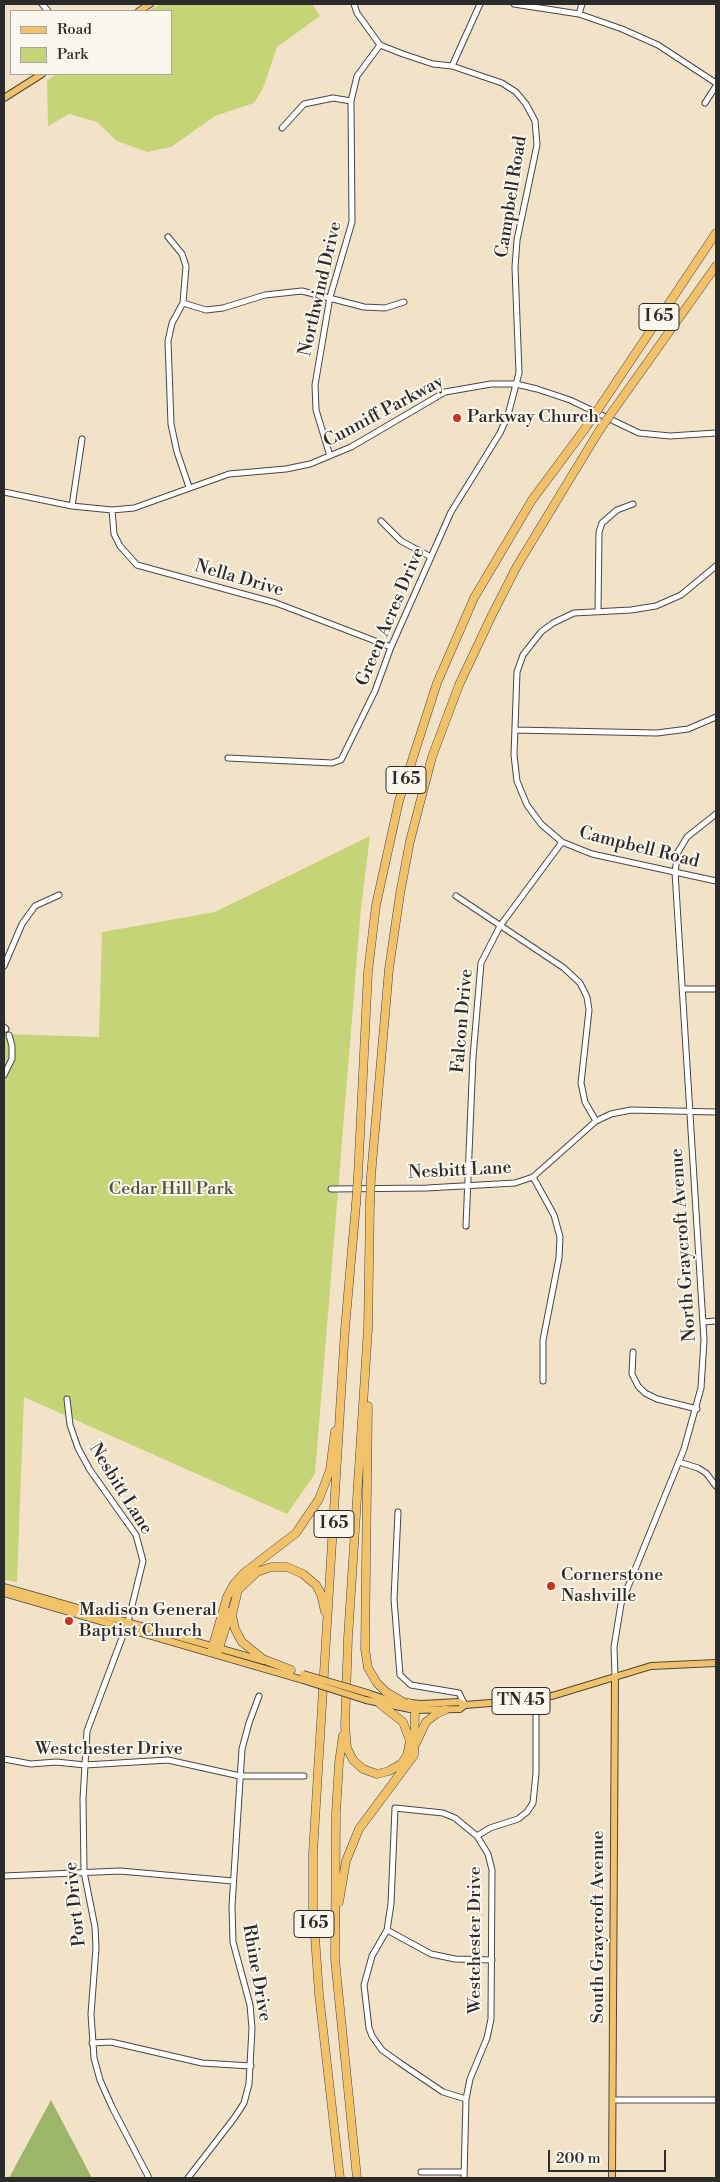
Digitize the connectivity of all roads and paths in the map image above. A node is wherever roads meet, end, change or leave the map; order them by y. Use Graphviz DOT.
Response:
graph roads {
  1 [pos="354,4"];
  2 [pos="480,4"];
  3 [pos="514,4"];
  4 [pos="582,4"];
  5 [pos="579,14"];
  6 [pos="380,45"];
  7 [pos="452,66"];
  8 [pos="40,75"];
  9 [pos="716,84"];
  10 [pos="4,98"];
  11 [pos="351,101"];
  12 [pos="705,103"];
  13 [pos="282,128"];
  14 [pos="716,233"];
  15 [pos="168,237"];
  16 [pos="716,266"];
  17 [pos="330,297"];
  18 [pos="404,302"];
  19 [pos="183,303"];
  20 [pos="516,384"];
  21 [pos="716,433"];
  22 [pos="82,439"];
  23 [pos="330,456"];
  24 [pos="189,486"];
  25 [pos="4,492"];
  26 [pos="633,504"];
  27 [pos="72,506"];
  28 [pos="112,510"];
  29 [pos="381,520"];
  30 [pos="431,557"];
  31 [pos="716,566"];
  32 [pos="598,611"];
  33 [pos="391,647"];
  34 [pos="716,717"];
  35 [pos="514,730"];
  36 [pos="228,758"];
  37 [pos="716,814"];
  38 [pos="562,842"];
  39 [pos="675,872"];
  40 [pos="716,881"];
  41 [pos="58,895"];
  42 [pos="456,896"];
  43 [pos="500,926"];
  44 [pos="4,966"];
  45 [pos="682,989"];
  46 [pos="716,989"];
  47 [pos="9,1035"];
  48 [pos="4,1075"];
  49 [pos="689,1111"];
  50 [pos="716,1112"];
  51 [pos="596,1121"];
  52 [pos="533,1177"];
  53 [pos="469,1186"];
  54 [pos="330,1189"];
  55 [pos="466,1226"];
  56 [pos="716,1321"];
  57 [pos="703,1322"];
  58 [pos="368,1328"];
  59 [pos="633,1352"];
  60 [pos="342,1380"];
  61 [pos="543,1381"];
  62 [pos="67,1399"];
  63 [pos="697,1409"];
  64 [pos="679,1462"];
  65 [pos="716,1486"];
  66 [pos="398,1512"];
  67 [pos="4,1587"];
  68 [pos="4,1594"];
  69 [pos="234,1598"];
  70 [pos="127,1625"];
  71 [pos="215,1650"];
  72 [pos="716,1663"];
  73 [pos="324,1668"];
  74 [pos="291,1670"];
  75 [pos="615,1676"];
  76 [pos="303,1677"];
  77 [pos="259,1696"];
  78 [pos="366,1697"];
  79 [pos="536,1699"];
  80 [pos="406,1703"];
  81 [pos="380,1704"];
  82 [pos="465,1705"];
  83 [pos="415,1710"];
  84 [pos="445,1710"];
  85 [pos="345,1726"];
  86 [pos="416,1744"];
  87 [pos="4,1759"];
  88 [pos="85,1765"];
  89 [pos="240,1776"];
  90 [pos="304,1776"];
  91 [pos="477,1836"];
  92 [pos="84,1872"];
  93 [pos="4,1876"];
  94 [pos="233,1881"];
  95 [pos="335,1926"];
  96 [pos="388,1930"];
  97 [pos="492,1960"];
  98 [pos="92,2043"];
  99 [pos="251,2066"];
  100 [pos="466,2099"];
  101 [pos="613,2100"];
  102 [pos="716,2100"];
  103 [pos="421,2172"];
  104 [pos="464,2175"];
  105 [pos="149,2178"];
  106 [pos="188,2178"];
  107 [pos="340,2178"];
  108 [pos="358,2178"];
  109 [pos="612,2178"];
  1 -- 6 [label="street"];
  2 -- 7 [label="street"];
  3 -- 5 [label="street"];
  4 -- 5 [label="street"];
  5 -- 9 [label="street"];
  6 -- 7 [label="street, Campbell Road"];
  6 -- 11 [label="street, Northwind Drive"];
  7 -- 20 [label="street, Campbell Road"];
  8 -- 10 [label="main road"];
  9 -- 12 [label="street"];
  11 -- 13 [label="street"];
  11 -- 17 [label="street, Northwind Drive"];
  14 -- 60 [label="highway, I 65, bridge"];
  15 -- 19 [label="street"];
  16 -- 58 [label="highway, I 65, bridge"];
  17 -- 18 [label="street"];
  17 -- 19 [label="street"];
  17 -- 23 [label="street, Northwind Drive"];
  19 -- 24 [label="street"];
  20 -- 21 [label="street, Cunniff Parkway"];
  20 -- 23 [label="street, Cunniff Parkway"];
  20 -- 30 [label="street, Green Acres Drive"];
  22 -- 27 [label="street"];
  23 -- 24 [label="street, Cunniff Parkway"];
  24 -- 28 [label="street, Cunniff Parkway"];
  25 -- 27 [label="street, Cunniff Parkway"];
  26 -- 32 [label="street"];
  27 -- 28 [label="street, Cunniff Parkway"];
  28 -- 33 [label="street, Nella Drive"];
  29 -- 30 [label="street"];
  30 -- 33 [label="street, Green Acres Drive"];
  31 -- 32 [label="street"];
  32 -- 35 [label="street, Campbell Road"];
  33 -- 36 [label="street, Green Acres Drive"];
  34 -- 35 [label="street"];
  35 -- 38 [label="street, Campbell Road"];
  37 -- 39 [label="street, North Graycroft Avenue"];
  38 -- 39 [label="street, Campbell Road"];
  38 -- 43 [label="street, Falcon Drive"];
  39 -- 40 [label="street, Campbell Road"];
  39 -- 45 [label="street, North Graycroft Avenue"];
  41 -- 44 [label="street"];
  42 -- 43 [label="street"];
  43 -- 51 [label="street"];
  43 -- 53 [label="street, Falcon Drive"];
  45 -- 46 [label="street"];
  45 -- 49 [label="street, North Graycroft Avenue"];
  47 -- 48 [label="street"];
  49 -- 50 [label="street, Nesbitt Lane"];
  49 -- 51 [label="street, Nesbitt Lane"];
  49 -- 57 [label="street, North Graycroft Avenue"];
  51 -- 52 [label="street, Nesbitt Lane"];
  52 -- 53 [label="street, Nesbitt Lane"];
  52 -- 61 [label="street"];
  53 -- 54 [label="street, Nesbitt Lane"];
  53 -- 55 [label="street, Falcon Drive"];
  56 -- 57 [label="street"];
  57 -- 63 [label="street, North Graycroft Avenue"];
  58 -- 80 [label="highway"];
  58 -- 85 [label="highway, I 65"];
  59 -- 63 [label="street"];
  60 -- 71 [label="highway"];
  60 -- 73 [label="highway, I 65"];
  62 -- 70 [label="street, Nesbitt Lane"];
  63 -- 64 [label="street, North Graycroft Avenue"];
  64 -- 65 [label="street"];
  64 -- 75 [label="street, North Graycroft Avenue"];
  66 -- 82 [label="street"];
  67 -- 70 [label="main road, TN 45"];
  68 -- 70 [label="main road, TN 45"];
  69 -- 71 [label="highway"];
  69 -- 73 [label="highway"];
  69 -- 74 [label="highway"];
  70 -- 71 [label="main road, TN 45"];
  70 -- 88 [label="street, Port Drive"];
  71 -- 74 [label="main road, TN 45"];
  71 -- 76 [label="main road, TN 45"];
  72 -- 75 [label="main road, TN 45"];
  73 -- 107 [label="highway, I 65"];
  74 -- 76 [label="main road, TN 45"];
  75 -- 79 [label="main road, TN 45"];
  75 -- 101 [label="main road, South Graycroft Avenue"];
  76 -- 78 [label="main road, TN 45, bridge"];
  77 -- 89 [label="street, Rhine Drive"];
  78 -- 80 [label="main road, TN 45"];
  78 -- 81 [label="main road, TN 45"];
  79 -- 82 [label="main road, TN 45"];
  79 -- 91 [label="street"];
  80 -- 82 [label="main road, TN 45"];
  80 -- 83 [label="highway"];
  81 -- 83 [label="main road, TN 45"];
  81 -- 85 [label="highway"];
  82 -- 84 [label="main road, TN 45"];
  83 -- 84 [label="main road, TN 45"];
  83 -- 86 [label="highway"];
  84 -- 86 [label="highway"];
  85 -- 95 [label="highway, I 65"];
  86 -- 95 [label="highway"];
  87 -- 88 [label="street, Westchester Drive"];
  88 -- 89 [label="street, Westchester Drive"];
  88 -- 92 [label="street, Port Drive"];
  89 -- 90 [label="street, Westchester Drive"];
  89 -- 94 [label="street, Rhine Drive"];
  91 -- 96 [label="street, Westchester Drive"];
  91 -- 97 [label="street, Westchester Drive"];
  92 -- 93 [label="street"];
  92 -- 94 [label="street"];
  92 -- 98 [label="street, Port Drive"];
  94 -- 99 [label="street, Rhine Drive"];
  95 -- 108 [label="highway, I 65"];
  96 -- 97 [label="street"];
  96 -- 100 [label="street"];
  97 -- 100 [label="street, Westchester Drive"];
  98 -- 99 [label="street"];
  98 -- 105 [label="street, Port Drive"];
  99 -- 106 [label="street, Rhine Drive"];
  100 -- 104 [label="street, Westchester Drive"];
  101 -- 102 [label="street"];
  101 -- 109 [label="main road, South Graycroft Avenue"];
  103 -- 104 [label="street"];
}
